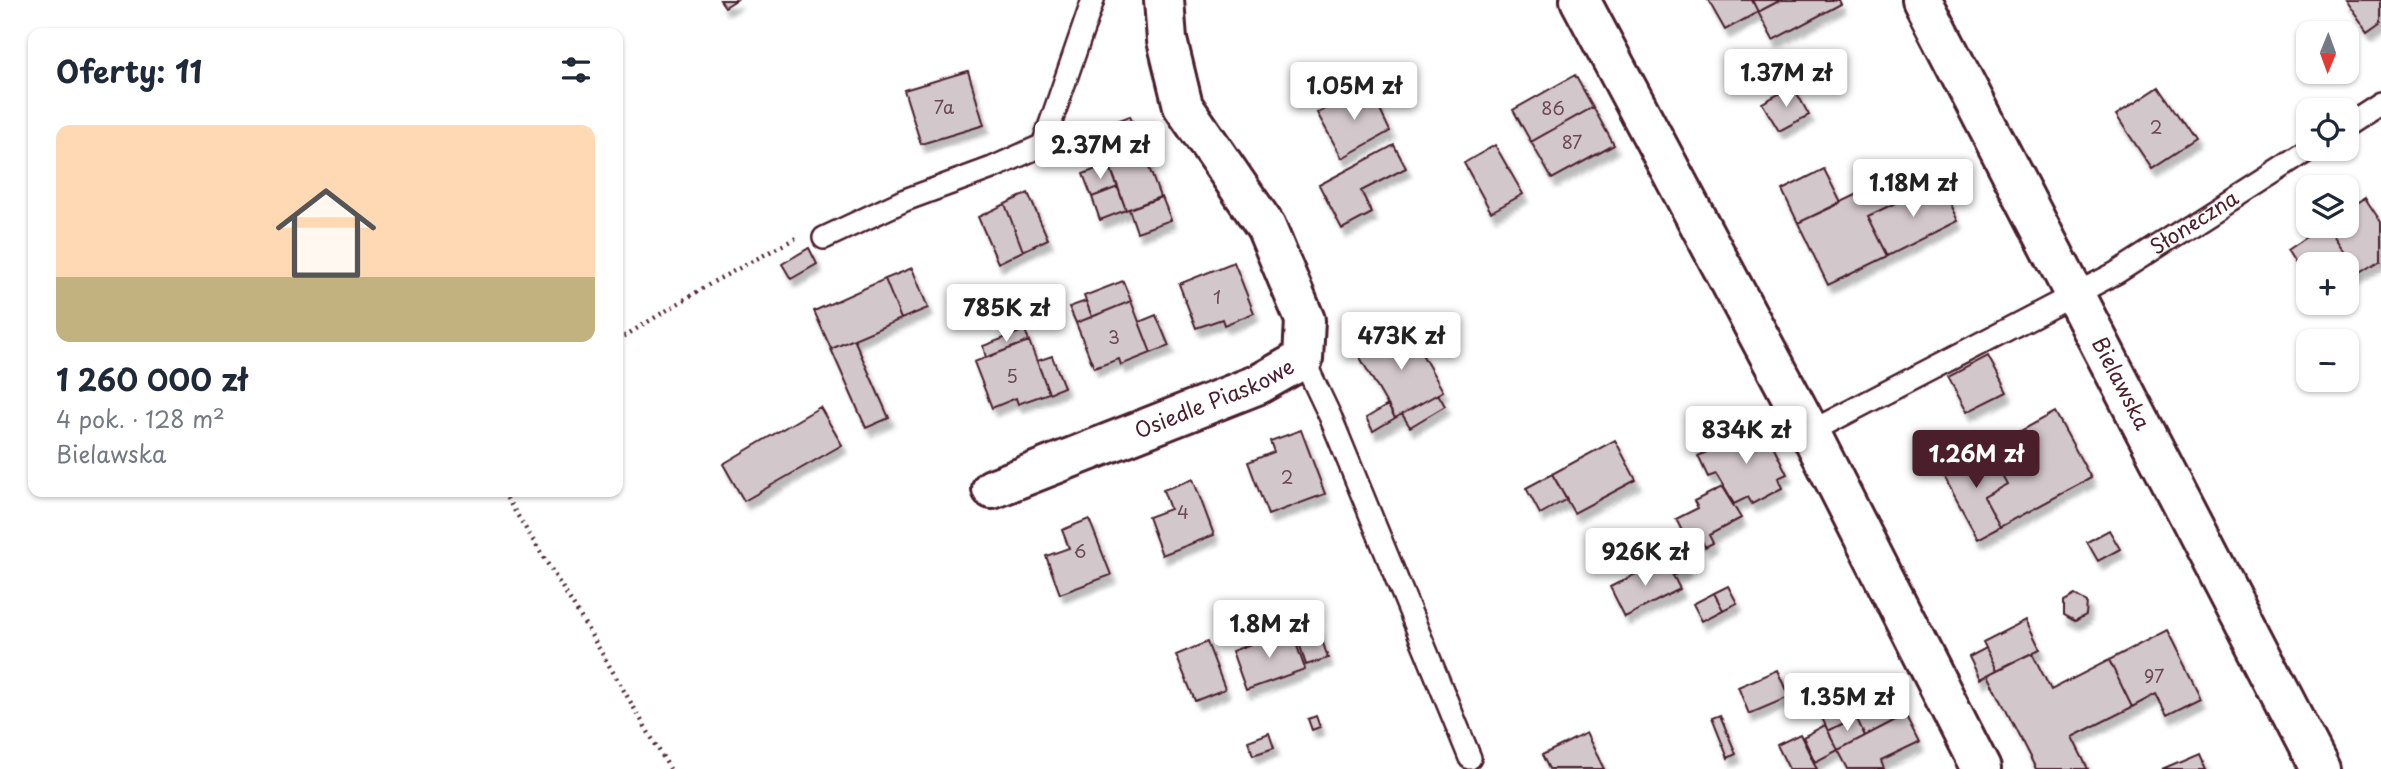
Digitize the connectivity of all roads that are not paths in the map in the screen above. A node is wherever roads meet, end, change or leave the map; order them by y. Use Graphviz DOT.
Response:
graph roads {
  1 [pos="1093,0"];
  2 [pos="1164,0"];
  3 [pos="1580,0"];
  4 [pos="1922,0"];
  5 [pos="2381,103"];
  6 [pos="2359,117"];
  7 [pos="2296,158"];
  8 [pos="824,238"];
  9 [pos="2074,293"];
  10 [pos="1303,359"];
  11 [pos="1810,432"];
  12 [pos="992,489"];
  13 [pos="1469,758"];
  14 [pos="1981,769"];
  15 [pos="2319,769"];
  1 -- 8 [label="lane"];
  2 -- 10 [label="street, Osiedle Piaskowe"];
  3 -- 11 [label="street"];
  4 -- 9 [label="street, Bielawska"];
  5 -- 6 [label="lane"];
  7 -- 9 [label="lane, Słoneczna"];
  9 -- 11 [label="lane, Słoneczna"];
  9 -- 15 [label="street, Bielawska"];
  10 -- 12 [label="street, Osiedle Piaskowe"];
  10 -- 13 [label="lane"];
  11 -- 14 [label="street"];
}
